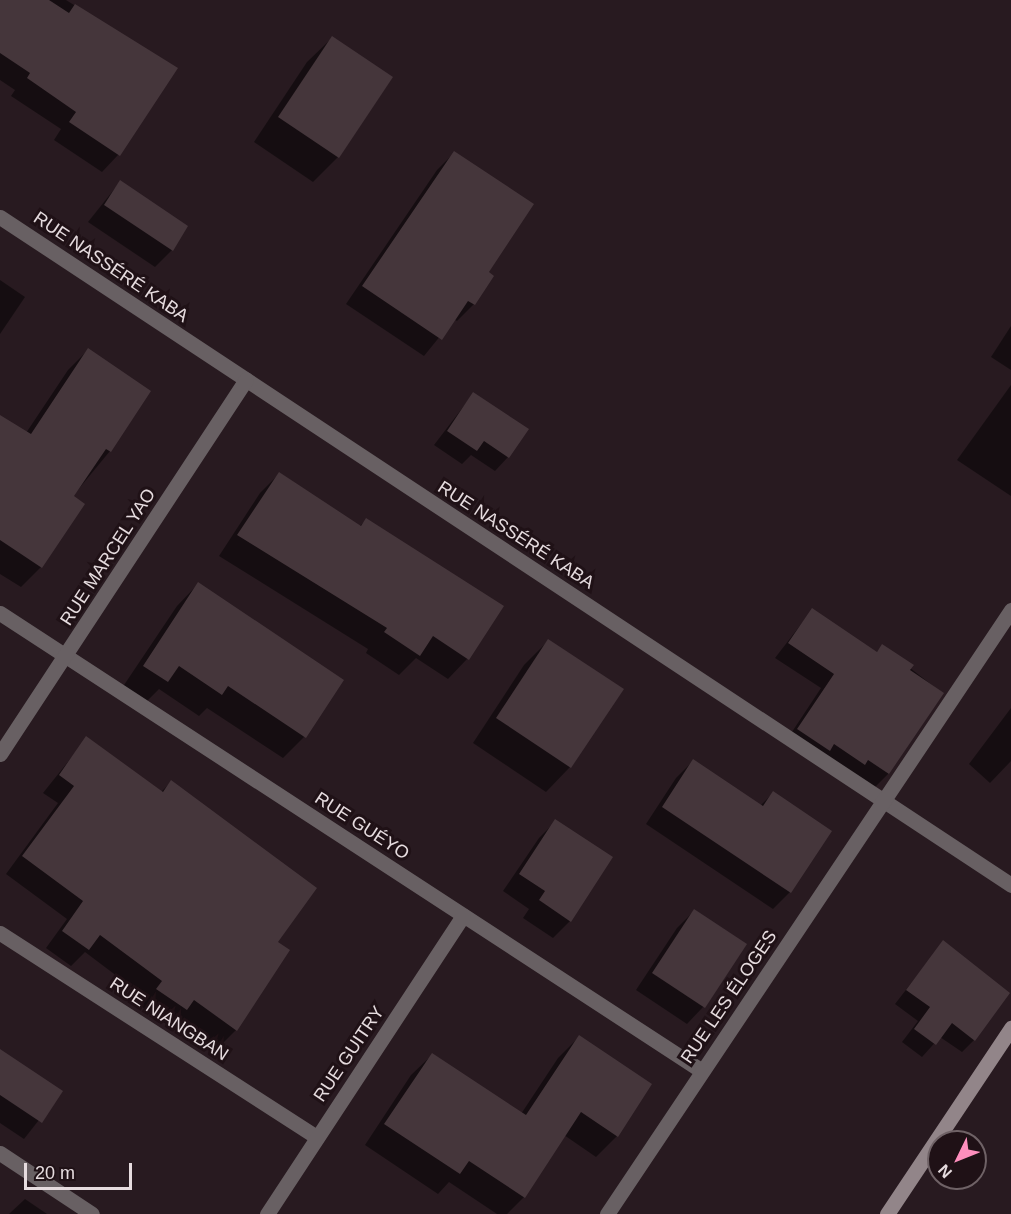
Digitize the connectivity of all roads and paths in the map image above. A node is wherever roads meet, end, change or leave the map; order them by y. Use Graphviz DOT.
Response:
graph roads {
  1 [pos="0,217"];
  2 [pos="246,380"];
  3 [pos="1011,610"];
  4 [pos="0,613"];
  5 [pos="67,656"];
  6 [pos="0,754"];
  7 [pos="884,802"];
  8 [pos="1011,885"];
  9 [pos="463,916"];
  10 [pos="0,933"];
  11 [pos="1011,1028"];
  12 [pos="702,1071"];
  13 [pos="317,1137"];
  14 [pos="0,1153"];
  15 [pos="92,1214"];
  16 [pos="267,1214"];
  17 [pos="607,1214"];
  18 [pos="886,1214"];
  1 -- 2 [label="street, RUE NASSÉRÉ KABA"];
  2 -- 5 [label="street, RUE MARCEL YAO"];
  2 -- 7 [label="street, RUE NASSÉRÉ KABA"];
  3 -- 7 [label="street, RUE LES ÉLOGES"];
  4 -- 5 [label="street, RUE GUÉYO"];
  5 -- 6 [label="street, RUE MARCEL YAO"];
  5 -- 9 [label="street, RUE GUÉYO"];
  7 -- 8 [label="street, RUE NASSÉRÉ KABA"];
  7 -- 12 [label="street, RUE LES ÉLOGES"];
  9 -- 12 [label="street, RUE GUÉYO"];
  9 -- 13 [label="street, RUE GUITRY"];
  10 -- 13 [label="street, RUE NIANGBAN"];
  11 -- 18 [label="street"];
  12 -- 17 [label="street, RUE LES ÉLOGES"];
  13 -- 16 [label="street, RUE GUITRY"];
  14 -- 15 [label="street"];
}
